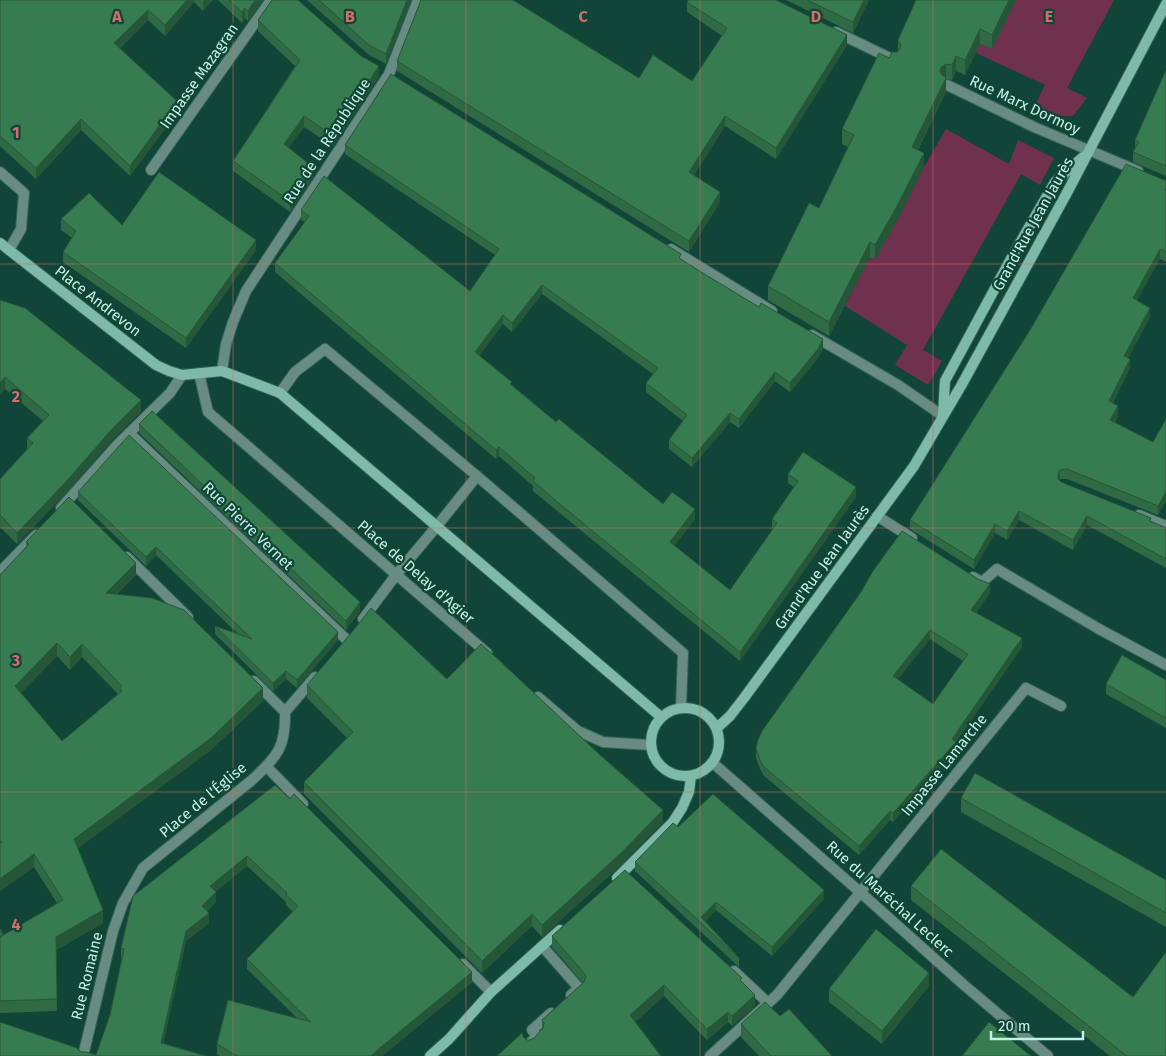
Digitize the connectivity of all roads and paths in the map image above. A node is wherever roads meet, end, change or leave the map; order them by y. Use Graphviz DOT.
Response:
graph roads {
  1 [pos="271,0"];
  2 [pos="418,0"];
  3 [pos="1166,4"];
  4 [pos="826,27"];
  5 [pos="894,60"];
  6 [pos="378,68"];
  7 [pos="393,77"];
  8 [pos="947,85"];
  9 [pos="1090,151"];
  10 [pos="151,170"];
  11 [pos="0,172"];
  12 [pos="1150,176"];
  13 [pos="0,243"];
  14 [pos="664,244"];
  15 [pos="9,250"];
  16 [pos="780,316"];
  17 [pos="806,331"];
  18 [pos="222,371"];
  19 [pos="199,373"];
  20 [pos="182,375"];
  21 [pos="280,393"];
  22 [pos="943,416"];
  23 [pos="129,433"];
  24 [pos="477,476"];
  25 [pos="69,500"];
  26 [pos="77,508"];
  27 [pos="1132,512"];
  28 [pos="55,514"];
  29 [pos="877,516"];
  30 [pos="436,526"];
  31 [pos="1166,526"];
  32 [pos="41,529"];
  33 [pos="924,545"];
  34 [pos="119,549"];
  35 [pos="0,572"];
  36 [pos="965,572"];
  37 [pos="396,575"];
  38 [pos="195,624"];
  39 [pos="494,660"];
  40 [pos="1166,665"];
  41 [pos="322,669"];
  42 [pos="244,671"];
  43 [pos="532,692"];
  44 [pos="1062,706"];
  45 [pos="681,707"];
  46 [pos="285,712"];
  47 [pos="661,717"];
  48 [pos="717,728"];
  49 [pos="650,745"];
  50 [pos="713,763"];
  51 [pos="266,766"];
  52 [pos="691,776"];
  53 [pos="307,808"];
  54 [pos="611,884"];
  55 [pos="860,892"];
  56 [pos="123,903"];
  57 [pos="570,921"];
  58 [pos="542,946"];
  59 [pos="458,959"];
  60 [pos="725,963"];
  61 [pos="490,992"];
  62 [pos="768,1003"];
  63 [pos="528,1044"];
  64 [pos="713,1055"];
  65 [pos="83,1056"];
  66 [pos="430,1056"];
  67 [pos="1048,1056"];
  1 -- 10 [label="street, Impasse Mazagran"];
  2 -- 7 [label="street, Rue de la République"];
  3 -- 9 [label="main road, Grand'Rue Jean Jaurès"];
  4 -- 5 [label="street"];
  6 -- 7 [label="street"];
  7 -- 18 [label="street, Rue de la République"];
  8 -- 9 [label="street, Rue Marx Dormoy"];
  9 -- 12 [label="street, Rue Marx Dormoy"];
  9 -- 22 [label="main road, Grand'Rue Jean Jaurès"];
  9 -- 22 [label="main road, Grand'Rue Jean Jaurès"];
  11 -- 15 [label="street"];
  13 -- 15 [label="main road, Place Andrevon"];
  14 -- 16 [label="street"];
  15 -- 20 [label="main road, Place Andrevon"];
  17 -- 22 [label="street"];
  18 -- 19 [label="main road"];
  18 -- 21 [label="main road"];
  19 -- 20 [label="main road"];
  19 -- 37 [label="street, Place de Delay d'Agier"];
  20 -- 23 [label="street"];
  21 -- 24 [label="street"];
  21 -- 30 [label="main road"];
  22 -- 29 [label="main road, Grand'Rue Jean Jaurès"];
  23 -- 25 [label="street"];
  23 -- 37 [label="street, Rue Pierre Vernet"];
  24 -- 30 [label="street"];
  24 -- 45 [label="street"];
  25 -- 26 [label="street"];
  25 -- 28 [label="street"];
  27 -- 31 [label="street"];
  29 -- 33 [label="street"];
  29 -- 48 [label="main road, Grand'Rue Jean Jaurès"];
  30 -- 37 [label="street"];
  30 -- 47 [label="main road"];
  32 -- 35 [label="street"];
  34 -- 38 [label="street"];
  36 -- 40 [label="street"];
  37 -- 39 [label="street, Place de Delay d'Agier"];
  41 -- 46 [label="street"];
  42 -- 46 [label="street"];
  43 -- 49 [label="street"];
  44 -- 55 [label="street, Impasse Lamarche"];
  45 -- 47 [label="main road"];
  45 -- 48 [label="main road"];
  46 -- 51 [label="street, Place de l'Église"];
  47 -- 49 [label="main road"];
  48 -- 50 [label="main road"];
  49 -- 52 [label="main road"];
  50 -- 52 [label="main road"];
  50 -- 55 [label="street, Rue du Maréchal Leclerc"];
  51 -- 53 [label="street"];
  51 -- 56 [label="street, Place de l'Église"];
  52 -- 54 [label="main road"];
  55 -- 62 [label="street"];
  55 -- 67 [label="street, Rue du Maréchal Leclerc"];
  56 -- 65 [label="street, Rue Romaine"];
  57 -- 58 [label="main road"];
  58 -- 61 [label="main road"];
  58 -- 63 [label="street"];
  59 -- 61 [label="street"];
  60 -- 62 [label="street"];
  61 -- 66 [label="main road"];
  62 -- 64 [label="street"];
}
